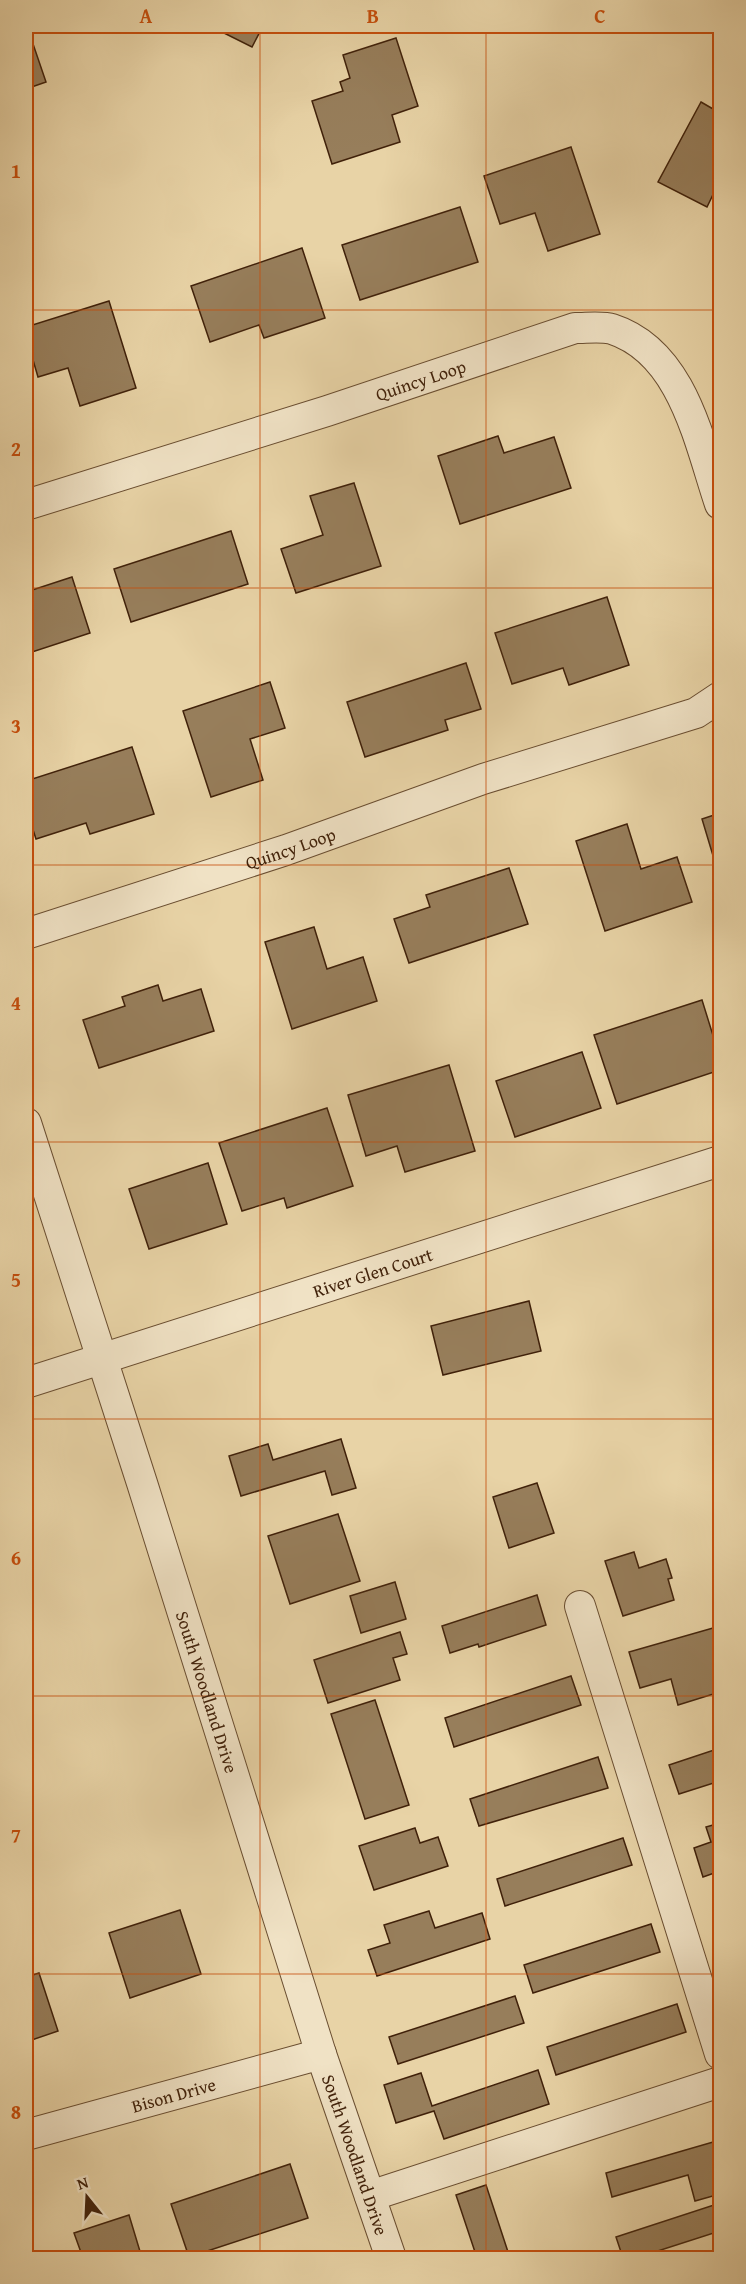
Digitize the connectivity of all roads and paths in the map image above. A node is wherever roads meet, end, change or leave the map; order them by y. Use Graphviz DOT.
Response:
graph roads {
  1 [pos="720,504"];
  2 [pos="26,505"];
  3 [pos="720,698"];
  4 [pos="26,934"];
  5 [pos="26,1123"];
  6 [pos="720,1161"];
  7 [pos="101,1358"];
  8 [pos="26,1383"];
  9 [pos="580,1606"];
  10 [pos="321,2054"];
  11 [pos="720,2054"];
  12 [pos="720,2082"];
  13 [pos="26,2135"];
  14 [pos="370,2196"];
  15 [pos="390,2259"];
  1 -- 2 [label="street, Quincy Loop"];
  3 -- 4 [label="street, Quincy Loop"];
  5 -- 7 [label="street, South Woodland Drive"];
  6 -- 7 [label="street, River Glen Court"];
  7 -- 8 [label="street, River Glen Court"];
  7 -- 10 [label="street, South Woodland Drive"];
  9 -- 11 [label="street"];
  10 -- 13 [label="street, Bison Drive"];
  10 -- 14 [label="street, South Woodland Drive"];
  12 -- 14 [label="street"];
  14 -- 15 [label="street, South Woodland Drive"];
}
